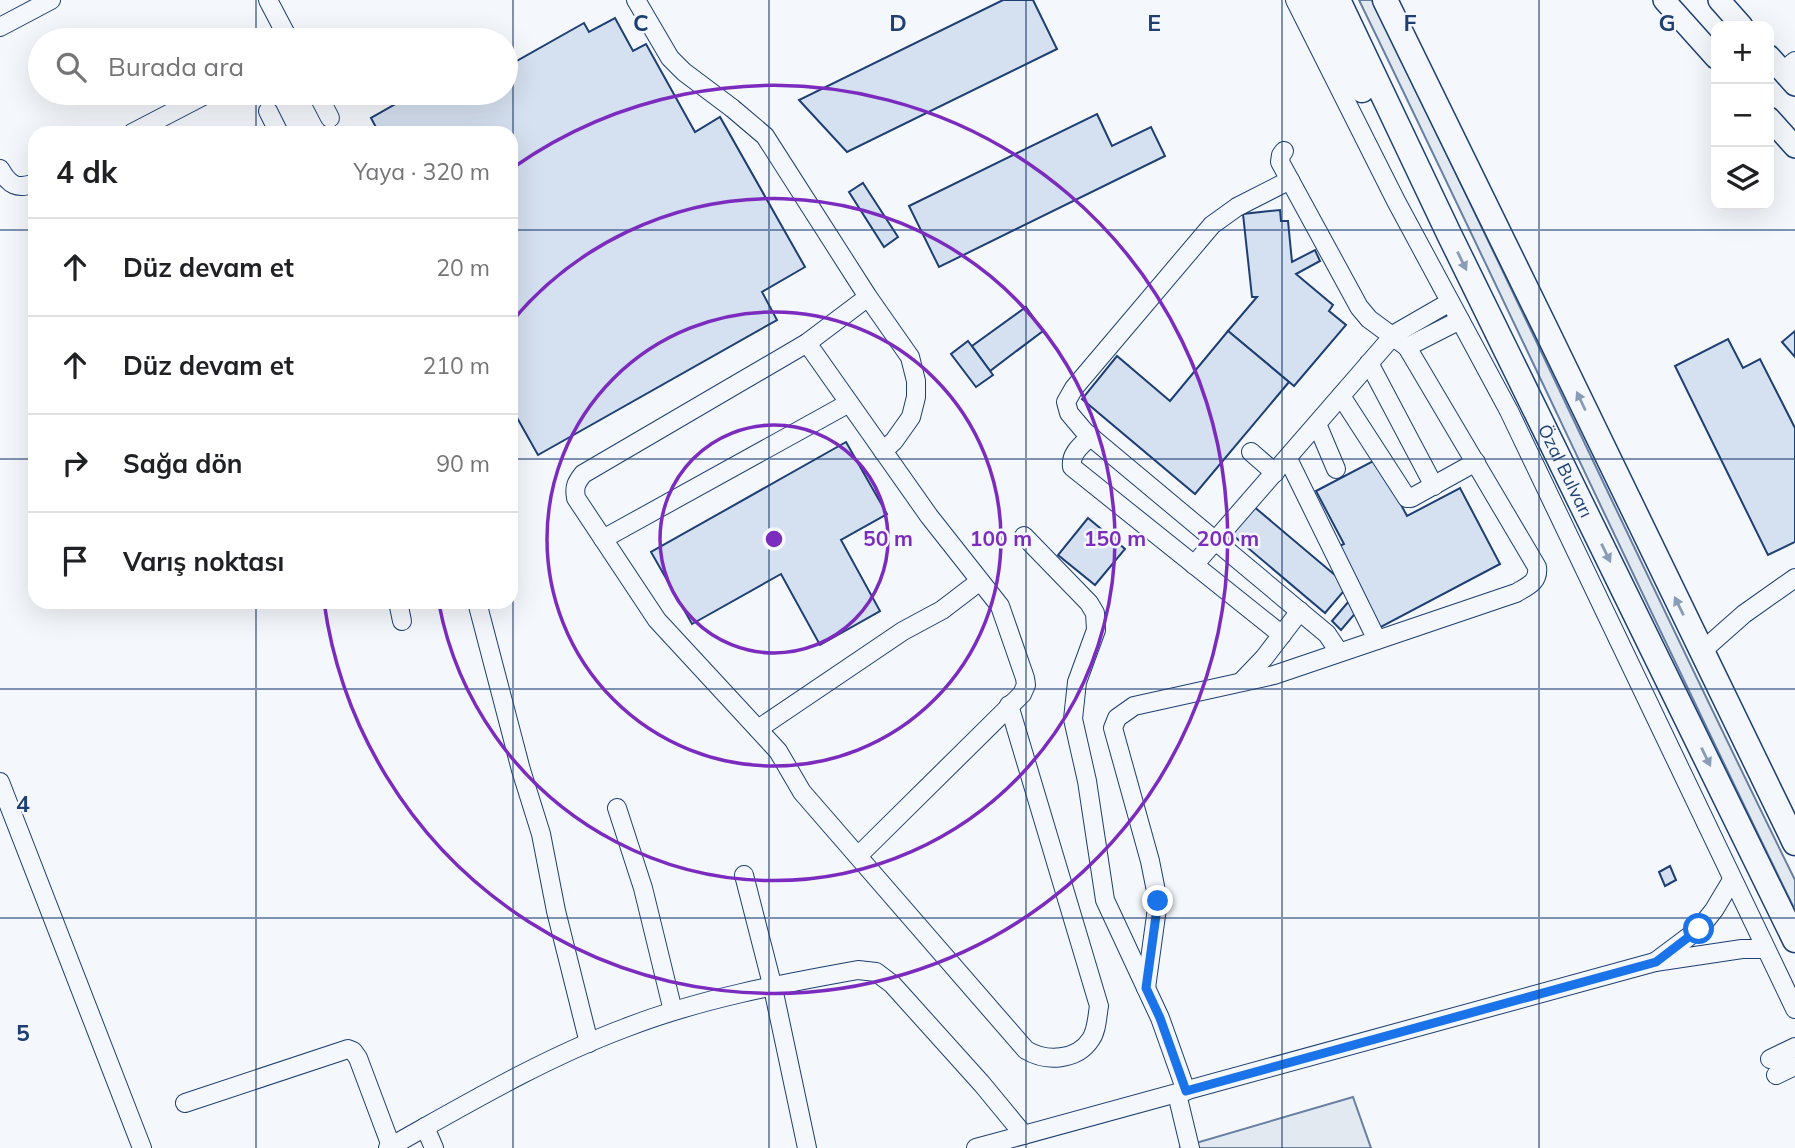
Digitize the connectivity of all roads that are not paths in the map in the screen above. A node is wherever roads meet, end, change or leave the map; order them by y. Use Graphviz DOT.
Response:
graph roads {
  1 [pos="51,0"];
  2 [pos="268,0"];
  3 [pos="636,0"];
  4 [pos="1295,0"];
  5 [pos="1317,0"];
  6 [pos="1338,0"];
  7 [pos="1385,0"];
  8 [pos="1404,0"];
  9 [pos="1664,0"];
  10 [pos="1719,0"];
  11 [pos="1738,21"];
  12 [pos="0,27"];
  13 [pos="283,28"];
  14 [pos="1711,52"];
  15 [pos="186,105"];
  16 [pos="323,105"];
  17 [pos="268,111"];
  18 [pos="330,118"];
  19 [pos="1774,123"];
  20 [pos="145,126"];
  21 [pos="276,126"];
  22 [pos="1795,147"];
  23 [pos="1284,151"];
  24 [pos="0,169"];
  25 [pos="1290,180"];
  26 [pos="28,186"];
  27 [pos="1493,216"];
  28 [pos="1449,234"];
  29 [pos="868,297"];
  30 [pos="1450,302"];
  31 [pos="1460,320"];
  32 [pos="1397,340"];
  33 [pos="807,344"];
  34 [pos="1369,363"];
  35 [pos="1341,396"];
  36 [pos="849,403"];
  37 [pos="1317,424"];
  38 [pos="1091,436"];
  39 [pos="883,451"];
  40 [pos="1251,452"];
  41 [pos="1288,458"];
  42 [pos="1476,463"];
  43 [pos="1336,469"];
  44 [pos="1275,473"];
  45 [pos="1433,486"];
  46 [pos="1024,536"];
  47 [pos="603,539"];
  48 [pos="1216,540"];
  49 [pos="1194,565"];
  50 [pos="1795,578"];
  51 [pos="980,581"];
  52 [pos="399,609"];
  53 [pos="479,609"];
  54 [pos="1300,611"];
  55 [pos="402,621"];
  56 [pos="1282,635"];
  57 [pos="1377,640"];
  58 [pos="1339,652"];
  59 [pos="1701,652"];
  60 [pos="1243,680"];
  61 [pos="1009,705"];
  62 [pos="758,729"];
  63 [pos="0,782"];
  64 [pos="617,807"];
  65 [pos="1795,843"];
  66 [pos="858,856"];
  67 [pos="744,874"];
  68 [pos="1732,880"];
  69 [pos="1795,940"];
  70 [pos="1765,949"];
  71 [pos="1656,962"];
  72 [pos="772,988"];
  73 [pos="1146,988"];
  74 [pos="1795,1009"];
  75 [pos="673,1011"];
  76 [pos="589,1043"];
  77 [pos="1795,1047"];
  78 [pos="1795,1066"];
  79 [pos="1182,1092"];
  80 [pos="185,1103"];
  81 [pos="425,1127"];
  82 [pos="1024,1135"];
  83 [pos="390,1147"];
  84 [pos="142,1148"];
  85 [pos="434,1148"];
  86 [pos="807,1148"];
  87 [pos="976,1148"];
  88 [pos="1190,1148"];
  1 -- 12 [label="street"];
  2 -- 13 [label="street"];
  3 -- 29 [label="street"];
  4 -- 30 [label="street"];
  5 -- 28 [label="highway"];
  6 -- 28 [label="highway, Özal Bulvarı"];
  7 -- 27 [label="highway"];
  8 -- 27 [label="highway"];
  9 -- 14 [label="main road"];
  10 -- 11 [label="main road"];
  15 -- 20 [label="street"];
  16 -- 18 [label="street"];
  17 -- 21 [label="street"];
  19 -- 22 [label="main road"];
  23 -- 25 [label="street"];
  24 -- 26 [label="street"];
  25 -- 32 [label="street"];
  25 -- 38 [label="street"];
  59 -- 27 [label="highway, one-way"];
  28 -- 69 [label="highway, Özal Bulvarı, one-way"];
  29 -- 33 [label="street"];
  29 -- 39 [label="street"];
  30 -- 31 [label="street"];
  30 -- 32 [label="street"];
  31 -- 32 [label="street"];
  31 -- 68 [label="street"];
  32 -- 34 [label="street"];
  32 -- 42 [label="street"];
  33 -- 36 [label="street"];
  33 -- 47 [label="street"];
  34 -- 35 [label="street"];
  34 -- 45 [label="street"];
  35 -- 37 [label="street"];
  35 -- 45 [label="street"];
  36 -- 39 [label="street"];
  36 -- 47 [label="street"];
  37 -- 41 [label="street"];
  37 -- 43 [label="street"];
  38 -- 48 [label="street"];
  38 -- 49 [label="street"];
  39 -- 51 [label="street"];
  40 -- 44 [label="street"];
  41 -- 44 [label="street"];
  41 -- 57 [label="street"];
  42 -- 45 [label="street"];
  42 -- 57 [label="street"];
  44 -- 48 [label="street"];
  46 -- 73 [label="street"];
  47 -- 62 [label="street"];
  48 -- 49 [label="street"];
  48 -- 54 [label="street"];
  49 -- 56 [label="street"];
  50 -- 59 [label="street"];
  51 -- 61 [label="street"];
  51 -- 62 [label="street"];
  52 -- 55 [label="street"];
  53 -- 76 [label="street"];
  54 -- 56 [label="street"];
  54 -- 58 [label="street"];
  56 -- 60 [label="street"];
  57 -- 58 [label="street"];
  58 -- 60 [label="street"];
  59 -- 65 [label="highway"];
  60 -- 73 [label="street"];
  61 -- 66 [label="street"];
  61 -- 66 [label="street"];
  62 -- 66 [label="street"];
  63 -- 84 [label="street"];
  64 -- 75 [label="street"];
  67 -- 72 [label="street"];
  68 -- 70 [label="street"];
  68 -- 71 [label="street"];
  70 -- 71 [label="street"];
  70 -- 74 [label="street"];
  71 -- 79 [label="street"];
  72 -- 75 [label="street"];
  72 -- 82 [label="street"];
  72 -- 86 [label="street"];
  73 -- 79 [label="street"];
  75 -- 76 [label="street"];
  76 -- 81 [label="street"];
  77 -- 78 [label="street"];
  79 -- 82 [label="street"];
  79 -- 88 [label="street"];
  80 -- 83 [label="street"];
  81 -- 83 [label="street"];
  81 -- 85 [label="street"];
  82 -- 87 [label="street"];
}
